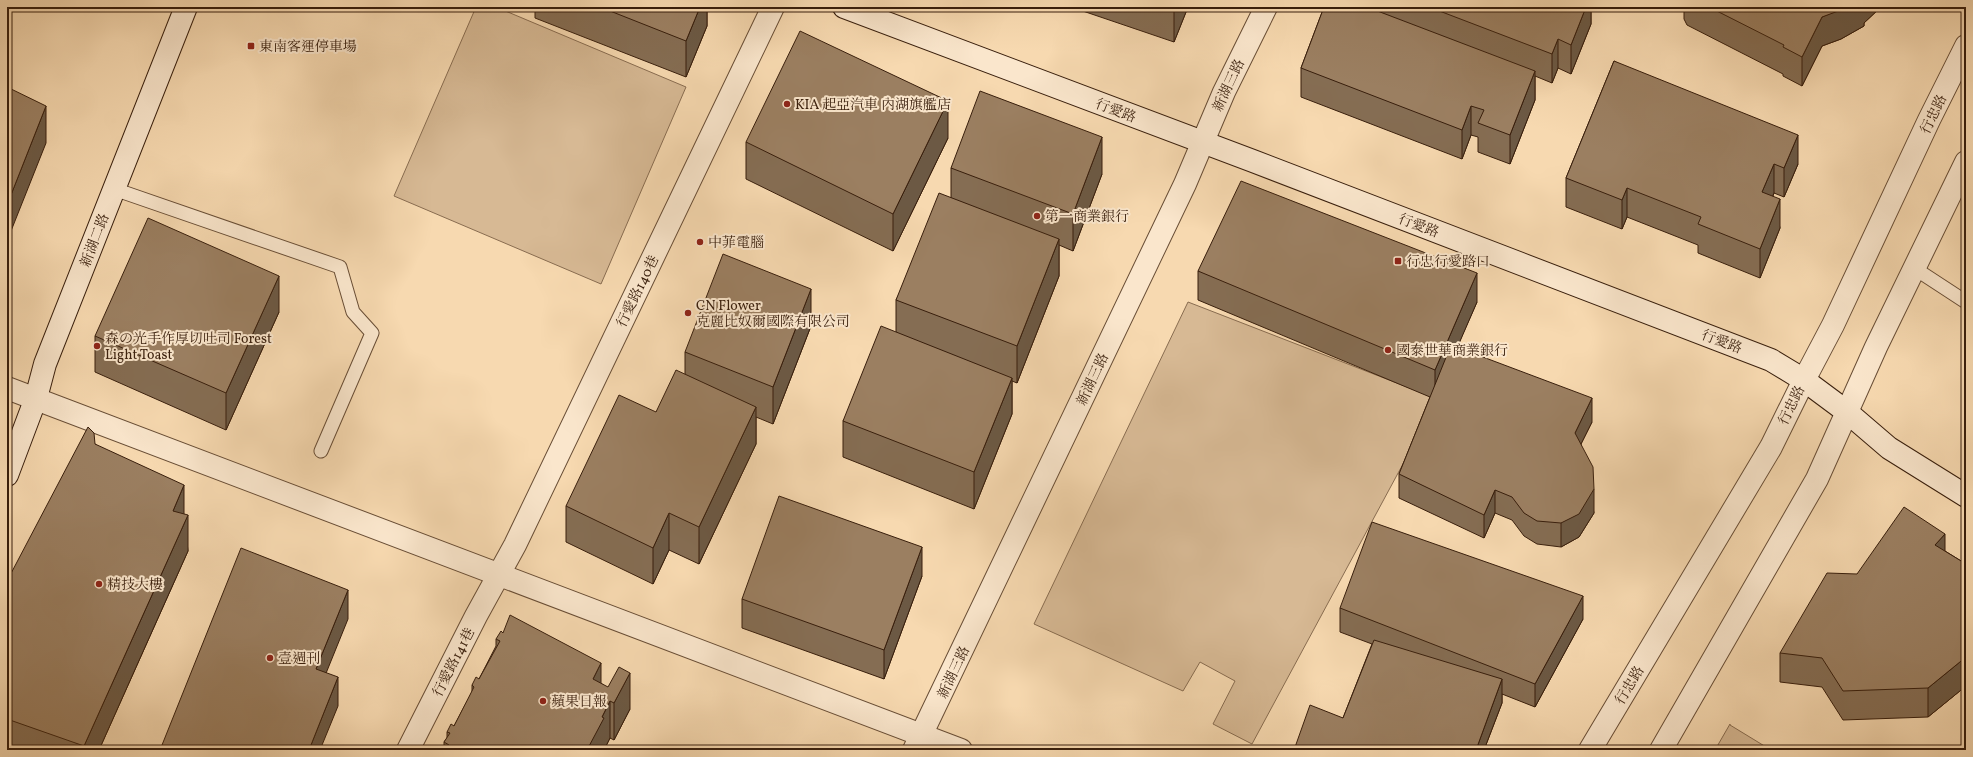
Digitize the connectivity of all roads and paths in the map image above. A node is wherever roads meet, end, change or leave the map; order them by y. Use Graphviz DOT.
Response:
graph roads {
  1 [pos="186,7"];
  2 [pos="773,7"];
  3 [pos="844,7"];
  4 [pos="1266,7"];
  5 [pos="1966,46"];
  6 [pos="1203,143"];
  7 [pos="1966,162"];
  8 [pos="114,189"];
  9 [pos="1914,268"];
  10 [pos="1966,302"];
  11 [pos="1804,380"];
  12 [pos="7,388"];
  13 [pos="36,398"];
  14 [pos="1847,412"];
  15 [pos="321,451"];
  16 [pos="7,475"];
  17 [pos="1965,494"];
  18 [pos="499,575"];
  19 [pos="917,742"];
  20 [pos="408,750"];
  21 [pos="962,750"];
  22 [pos="1590,750"];
  23 [pos="1661,750"];
  1 -- 8 [label="street, 新湖二路"];
  2 -- 18 [label="street, 行愛路140巷"];
  3 -- 6 [label="street, 行愛路"];
  4 -- 6 [label="street, 新湖三路"];
  5 -- 11 [label="street, 行忠路"];
  6 -- 11 [label="street, 行愛路"];
  6 -- 19 [label="street, 新湖三路"];
  7 -- 9 [label="street"];
  8 -- 13 [label="street, 新湖二路"];
  8 -- 15 [label="lane"];
  9 -- 10 [label="lane"];
  9 -- 14 [label="street"];
  11 -- 14 [label="street, 行愛路"];
  11 -- 22 [label="street, 行忠路"];
  12 -- 13 [label="street"];
  13 -- 16 [label="street, 新湖二路"];
  13 -- 18 [label="street"];
  14 -- 17 [label="street, 行愛路"];
  14 -- 23 [label="street"];
  18 -- 19 [label="street"];
  18 -- 20 [label="street, 行愛路141巷"];
  19 -- 21 [label="street"];
}
